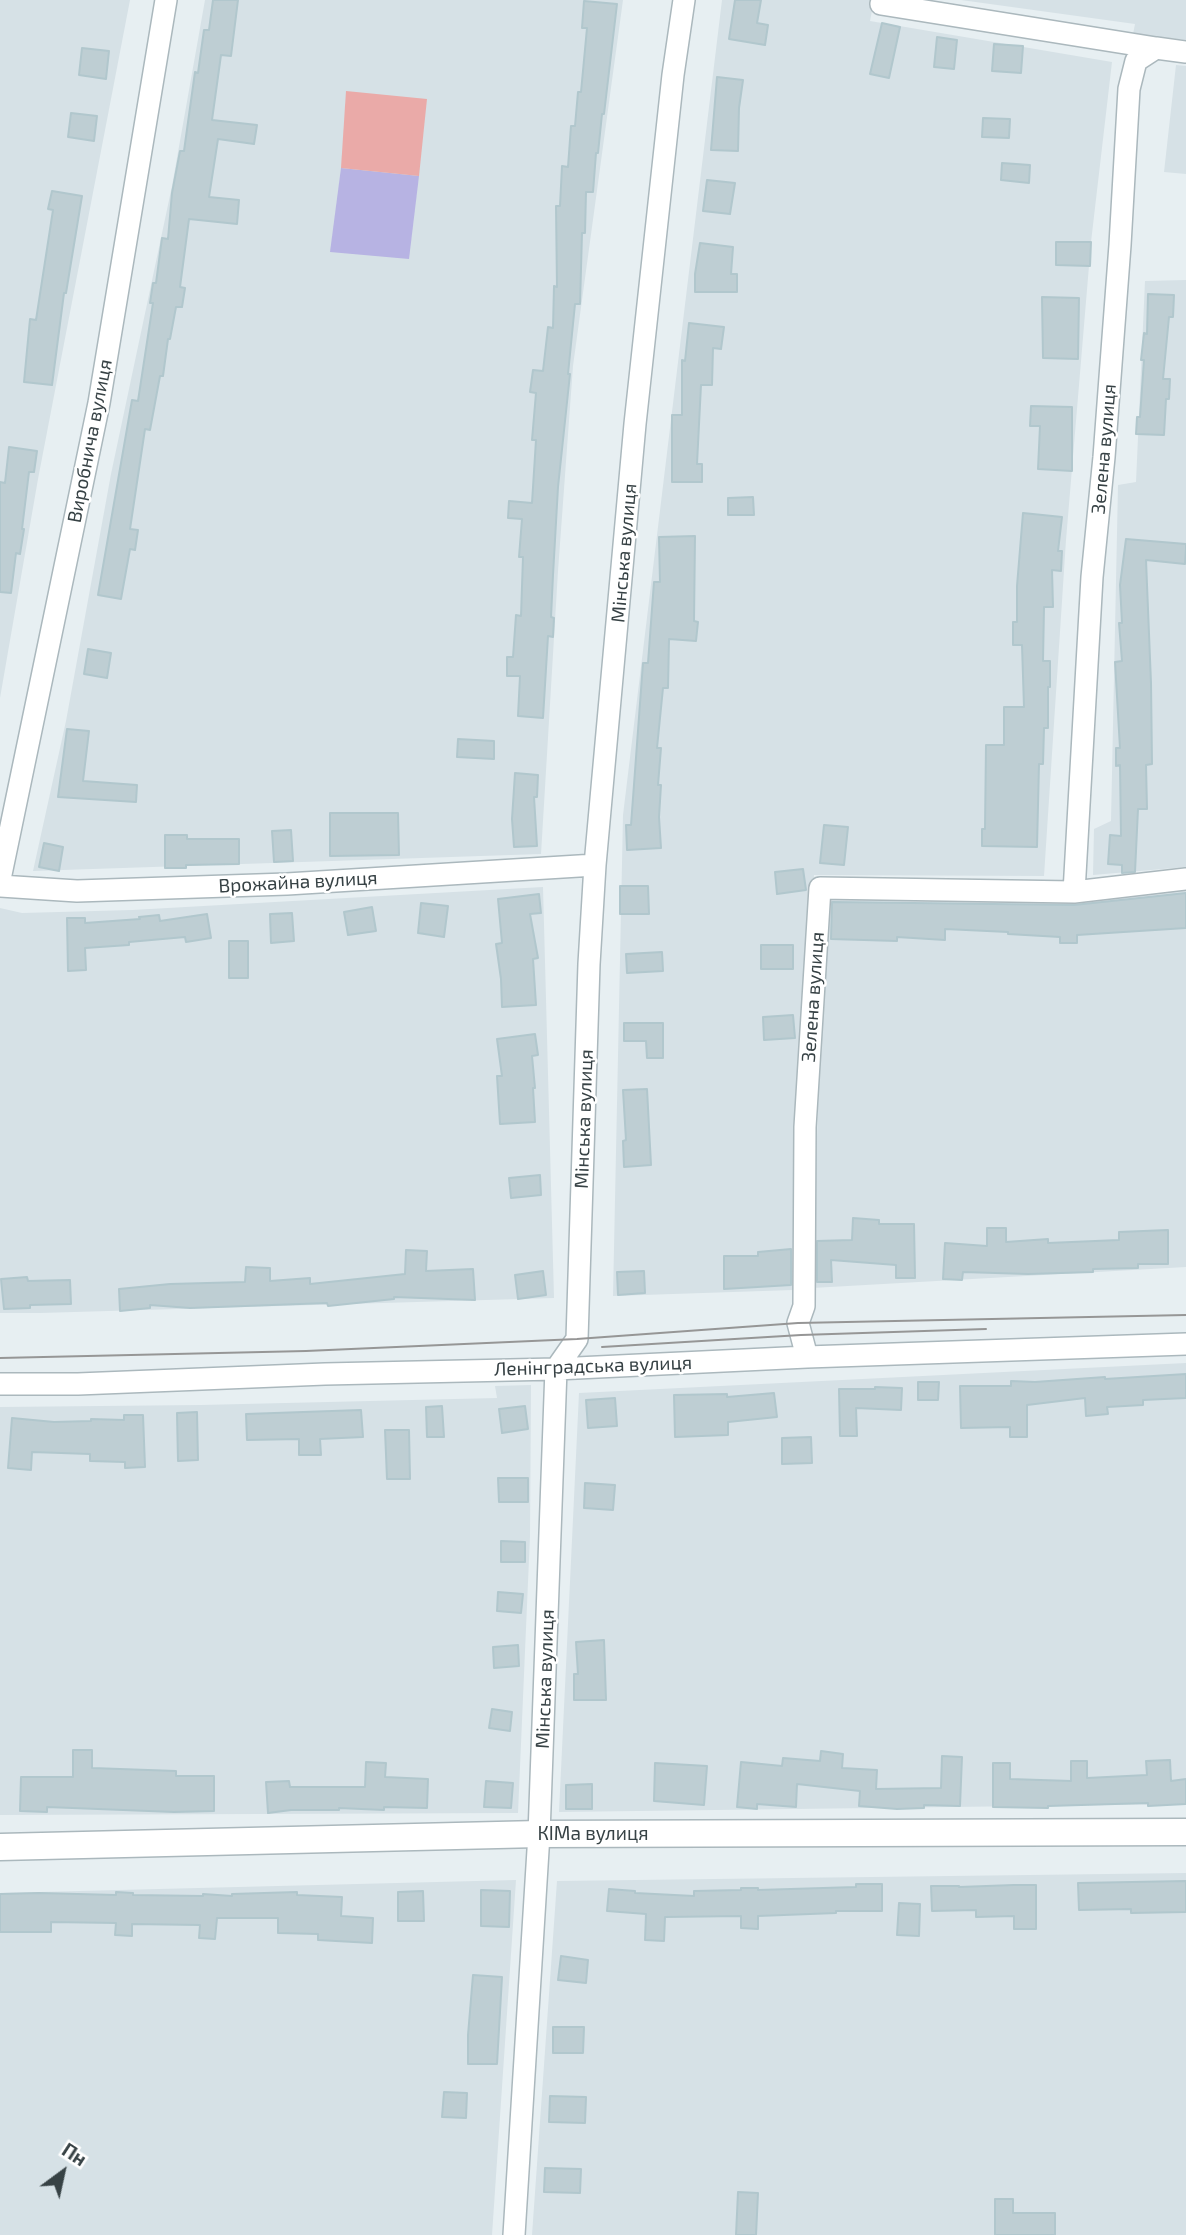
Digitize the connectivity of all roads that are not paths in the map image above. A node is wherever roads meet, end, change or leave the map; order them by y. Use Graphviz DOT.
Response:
graph roads {
  1 [pos="166,0"];
  2 [pos="684,0"];
  3 [pos="881,4"];
  4 [pos="1156,48"];
  5 [pos="1186,52"];
  6 [pos="595,865"];
  7 [pos="0,879"];
  8 [pos="1186,879"];
  9 [pos="0,886"];
  10 [pos="1074,892"];
  11 [pos="1186,1345"];
  12 [pos="807,1357"];
  13 [pos="556,1369"];
  14 [pos="0,1384"];
  15 [pos="1186,1832"];
  16 [pos="539,1834"];
  17 [pos="0,1847"];
  18 [pos="514,2235"];
  1 -- 7 [label="street, Виробнича вулиця"];
  2 -- 6 [label="street, Мінська вулиця"];
  3 -- 4 [label="street"];
  4 -- 5 [label="street"];
  4 -- 10 [label="street, Зелена вулиця"];
  6 -- 9 [label="street, Врожайна вулиця"];
  6 -- 13 [label="street, Мінська вулиця"];
  8 -- 10 [label="street, Зелена вулиця"];
  10 -- 12 [label="street, Зелена вулиця"];
  11 -- 12 [label="street, Ленінградська вулиця"];
  12 -- 13 [label="street, Ленінградська вулиця"];
  13 -- 14 [label="street, Ленінградська вулиця"];
  13 -- 16 [label="street, Мінська вулиця"];
  15 -- 16 [label="street, КІМа вулиця"];
  16 -- 17 [label="street, КІМа вулиця"];
  16 -- 18 [label="street, Мінська вулиця"];
}
